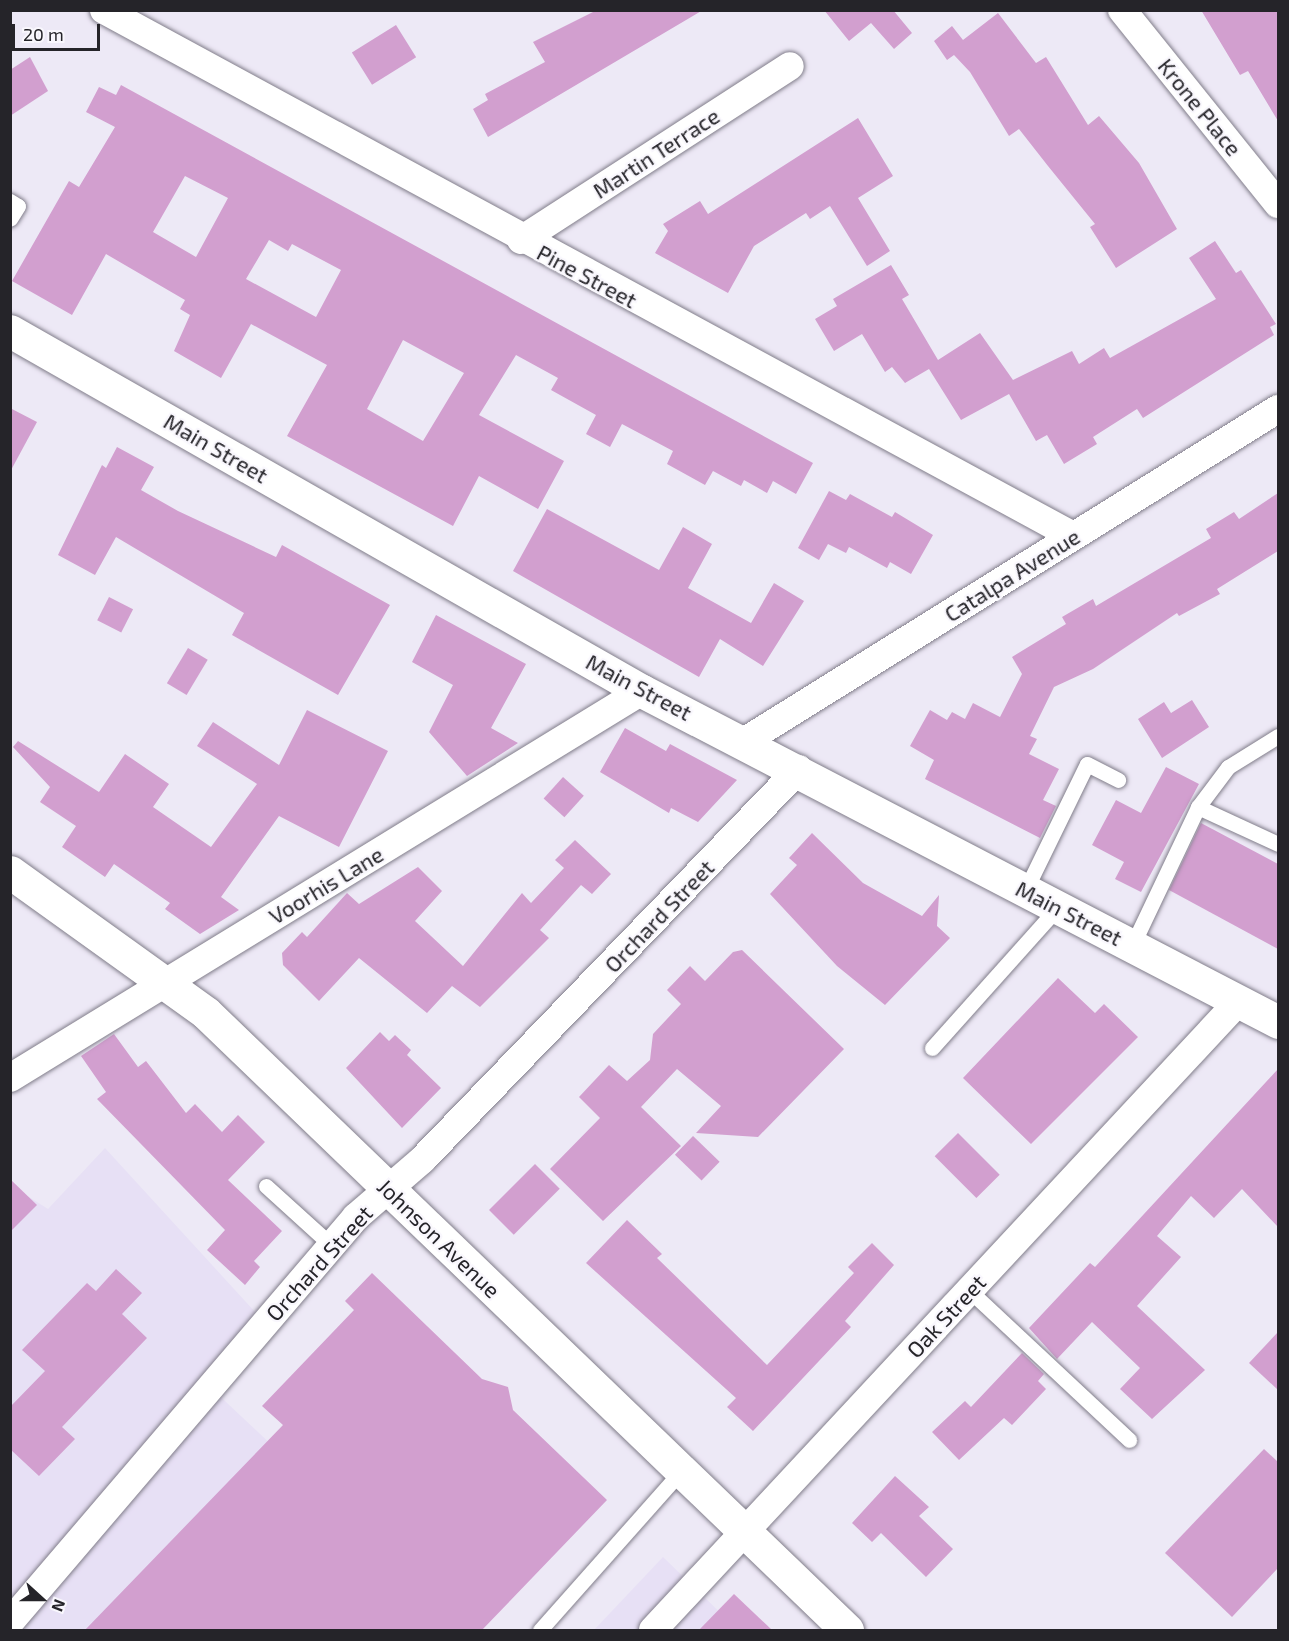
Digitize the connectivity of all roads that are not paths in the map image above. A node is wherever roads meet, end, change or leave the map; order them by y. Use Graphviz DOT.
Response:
graph roads {
  1 [pos="104,10"];
  2 [pos="1122,10"];
  3 [pos="790,66"];
  4 [pos="10,201"];
  5 [pos="1278,204"];
  6 [pos="10,219"];
  7 [pos="521,240"];
  8 [pos="10,331"];
  9 [pos="1278,409"];
  10 [pos="1073,536"];
  11 [pos="642,691"];
  12 [pos="1278,736"];
  13 [pos="745,741"];
  14 [pos="799,769"];
  15 [pos="1118,780"];
  16 [pos="1198,807"];
  17 [pos="1278,844"];
  18 [pos="10,872"];
  19 [pos="1025,891"];
  20 [pos="1057,908"];
  21 [pos="1132,946"];
  22 [pos="166,983"];
  23 [pos="1239,1001"];
  24 [pos="1278,1022"];
  25 [pos="932,1048"];
  26 [pos="10,1078"];
  27 [pos="266,1186"];
  28 [pos="388,1189"];
  29 [pos="332,1245"];
  30 [pos="970,1291"];
  31 [pos="1129,1440"];
  32 [pos="681,1471"];
  33 [pos="745,1533"];
  34 [pos="10,1622"];
  35 [pos="540,1630"];
  36 [pos="653,1630"];
  37 [pos="846,1630"];
  1 -- 7 [label="street, Pine Street"];
  2 -- 5 [label="street, Krone Place"];
  3 -- 7 [label="street, Martin Terrace"];
  4 -- 6 [label="lane"];
  7 -- 10 [label="street, Pine Street"];
  8 -- 11 [label="street, Main Street"];
  9 -- 10 [label="street, Catalpa Avenue"];
  10 -- 13 [label="street, Catalpa Avenue"];
  11 -- 13 [label="street, Main Street"];
  11 -- 22 [label="street, Voorhis Lane"];
  12 -- 16 [label="lane"];
  13 -- 14 [label="street, Main Street"];
  14 -- 19 [label="street, Main Street"];
  14 -- 28 [label="street, Orchard Street"];
  15 -- 19 [label="lane"];
  16 -- 17 [label="lane"];
  16 -- 21 [label="lane"];
  18 -- 22 [label="street, Johnson Avenue"];
  19 -- 20 [label="street, Main Street"];
  20 -- 21 [label="street, Main Street"];
  20 -- 25 [label="lane"];
  21 -- 23 [label="street, Main Street"];
  22 -- 26 [label="street, Voorhis Lane"];
  22 -- 28 [label="street, Johnson Avenue"];
  23 -- 24 [label="street, Main Street"];
  23 -- 30 [label="street, Oak Street"];
  27 -- 29 [label="lane"];
  28 -- 29 [label="street, Orchard Street"];
  28 -- 32 [label="street, Johnson Avenue"];
  29 -- 34 [label="street, Orchard Street"];
  30 -- 31 [label="lane"];
  30 -- 33 [label="street, Oak Street"];
  32 -- 33 [label="street, Johnson Avenue"];
  32 -- 35 [label="lane"];
  33 -- 36 [label="street, Oak Street"];
  33 -- 37 [label="street, Johnson Avenue"];
}
